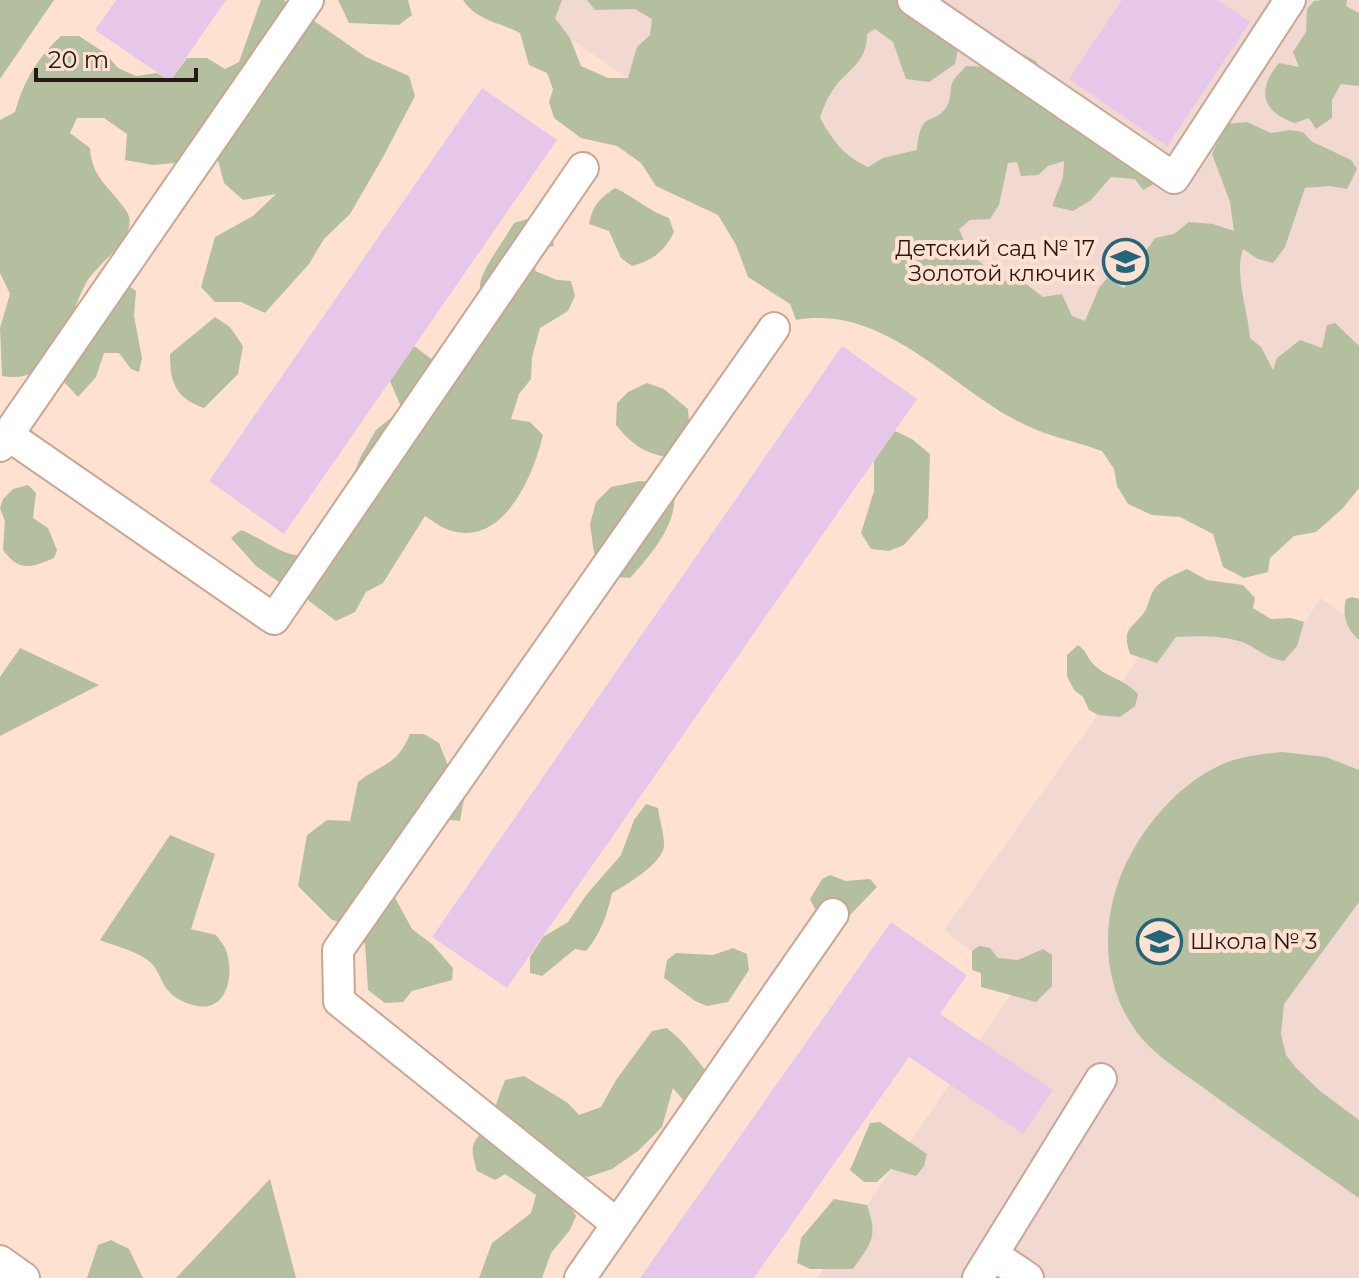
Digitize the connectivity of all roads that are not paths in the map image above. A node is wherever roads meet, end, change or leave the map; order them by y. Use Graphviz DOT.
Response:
graph roads {
  1 [pos="308,0"];
  2 [pos="913,0"];
  3 [pos="1290,0"];
  4 [pos="583,168"];
  5 [pos="774,328"];
  6 [pos="4,440"];
  7 [pos="833,914"];
  8 [pos="1101,1079"];
  9 [pos="617,1224"];
  10 [pos="0,1261"];
  11 [pos="986,1267"];
  12 [pos="24,1278"];
  13 [pos="580,1278"];
  14 [pos="1028,1278"];
  1 -- 6 [label="lane"];
  2 -- 3 [label="lane"];
  4 -- 6 [label="lane"];
  5 -- 9 [label="lane"];
  7 -- 9 [label="lane"];
  8 -- 11 [label="lane"];
  9 -- 13 [label="lane"];
  10 -- 12 [label="lane"];
  11 -- 14 [label="lane"];
}
